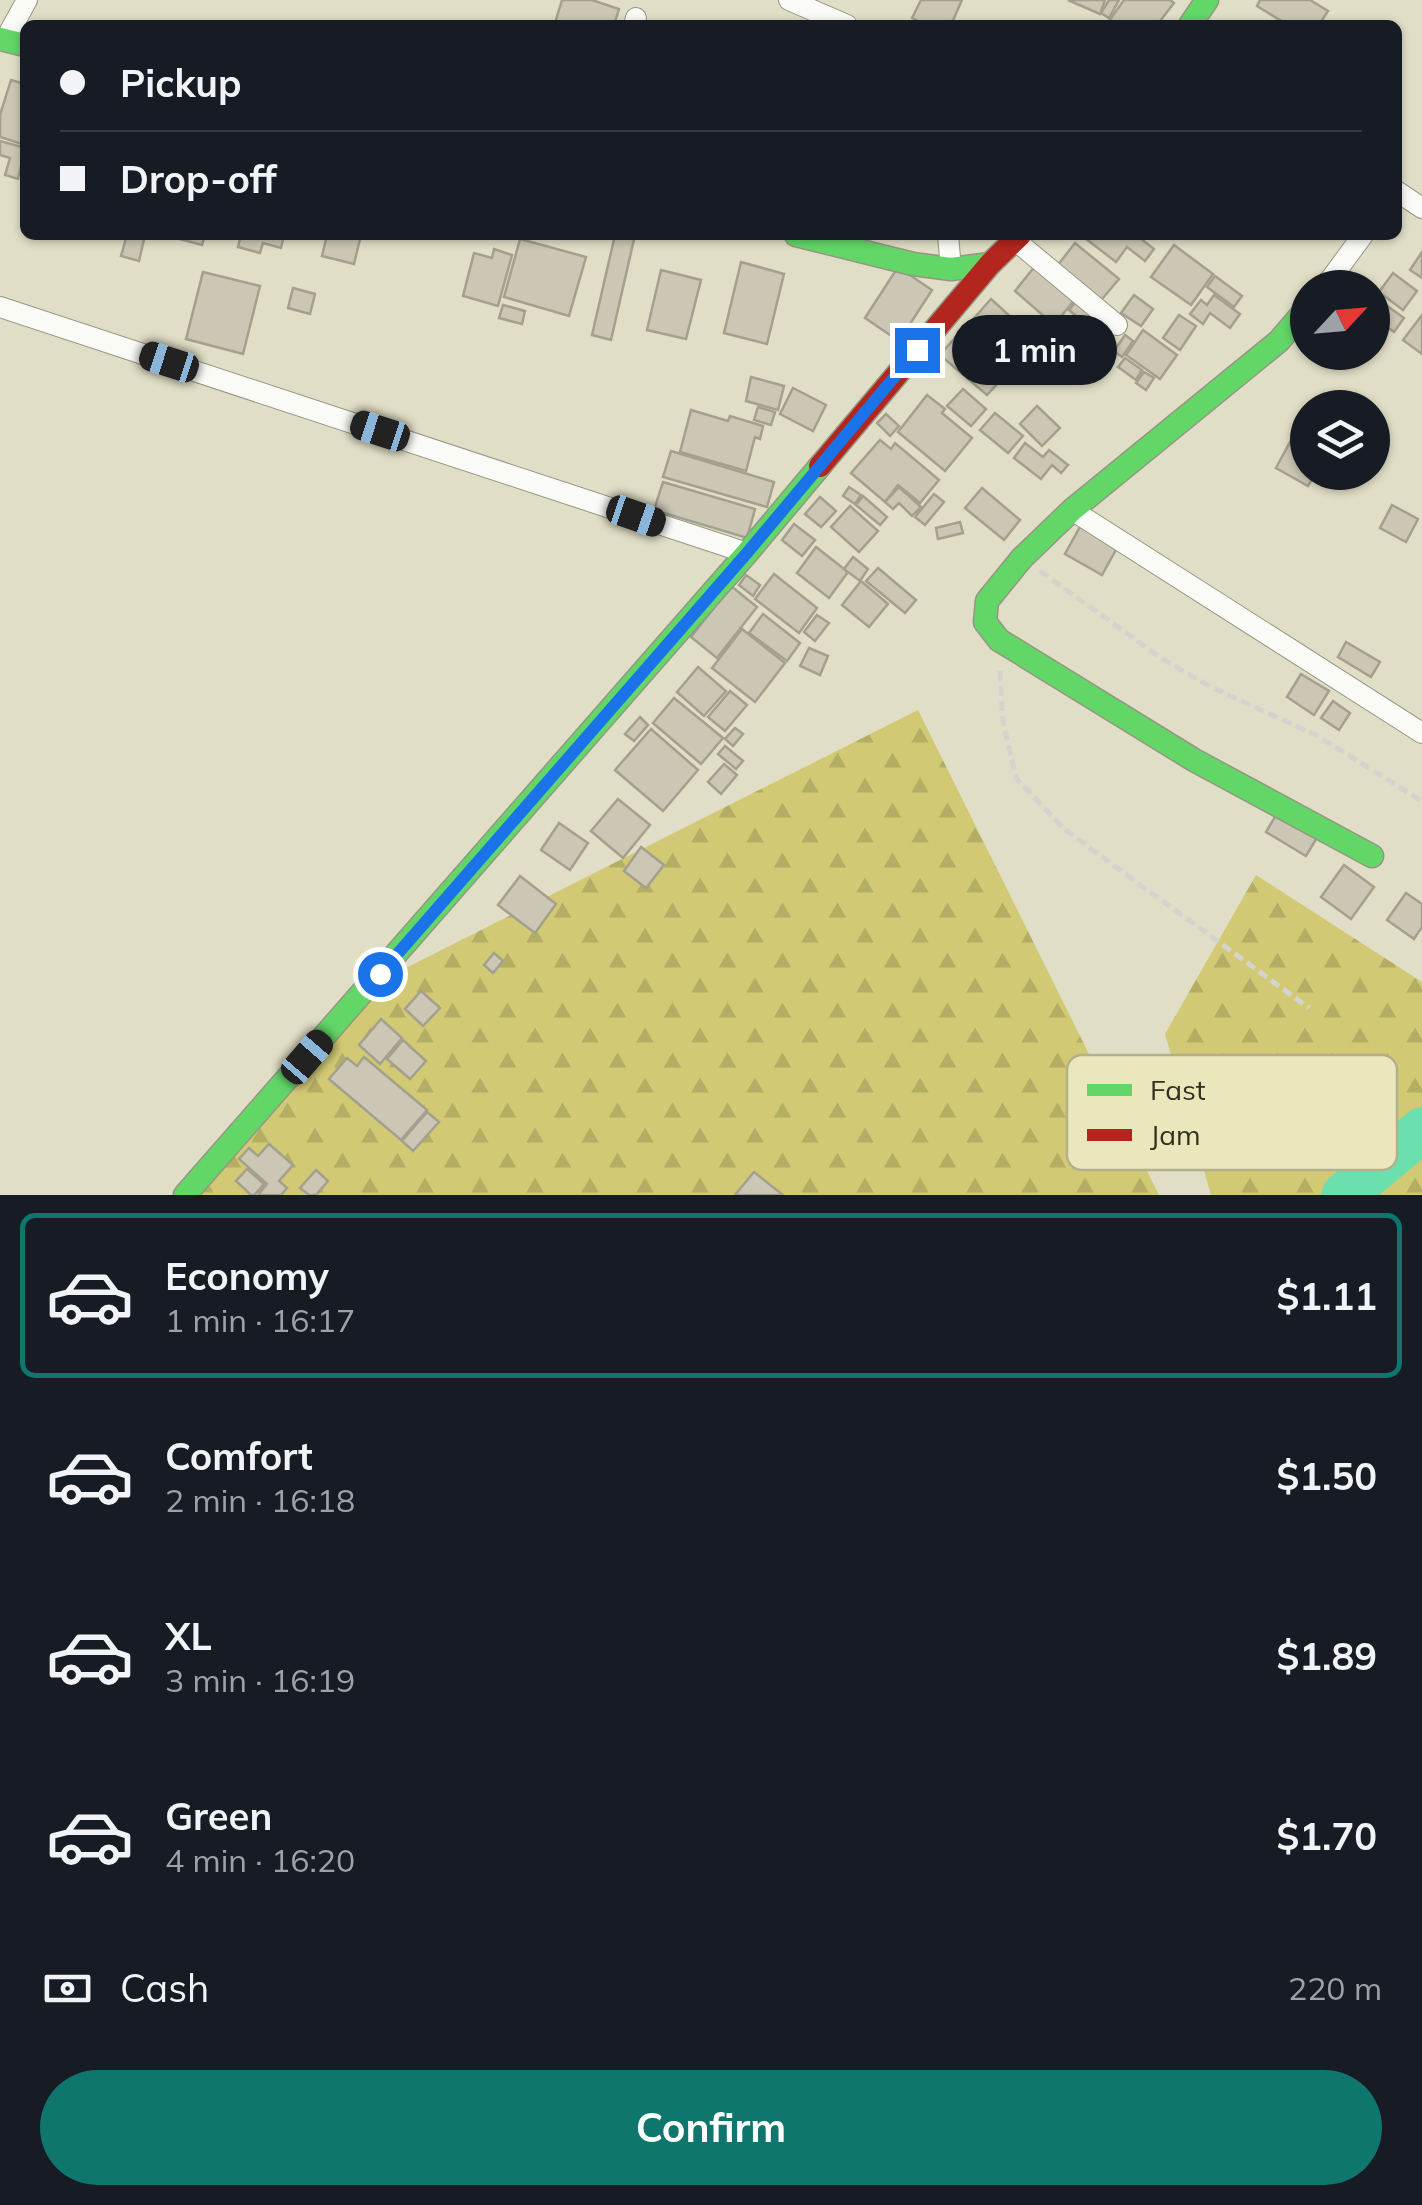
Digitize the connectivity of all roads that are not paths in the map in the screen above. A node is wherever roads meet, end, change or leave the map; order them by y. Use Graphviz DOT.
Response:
graph roads {
  1 [pos="27,0"];
  2 [pos="789,0"];
  3 [pos="835,20"];
  4 [pos="10,41"];
  5 [pos="816,240"];
  6 [pos="948,240"];
  7 [pos="1016,240"];
  8 [pos="1020,240"];
  9 [pos="1359,240"];
  10 [pos="990,264"];
  11 [pos="951,269"];
  12 [pos="1337,270"];
  13 [pos="0,307"];
  14 [pos="1117,325"];
  15 [pos="1290,327"];
  16 [pos="1072,510"];
  17 [pos="747,553"];
  18 [pos="1422,733"];
  19 [pos="1372,856"];
  20 [pos="185,1195"];
  1 -- 4 [label="street"];
  2 -- 3 [label="street"];
  5 -- 11 [label="street"];
  6 -- 11 [label="street"];
  7 -- 10 [label="street"];
  8 -- 14 [label="street"];
  9 -- 12 [label="street"];
  10 -- 11 [label="street"];
  10 -- 17 [label="street"];
  13 -- 17 [label="street"];
  15 -- 16 [label="street"];
  16 -- 18 [label="street"];
  16 -- 19 [label="street"];
  17 -- 20 [label="street"];
}
